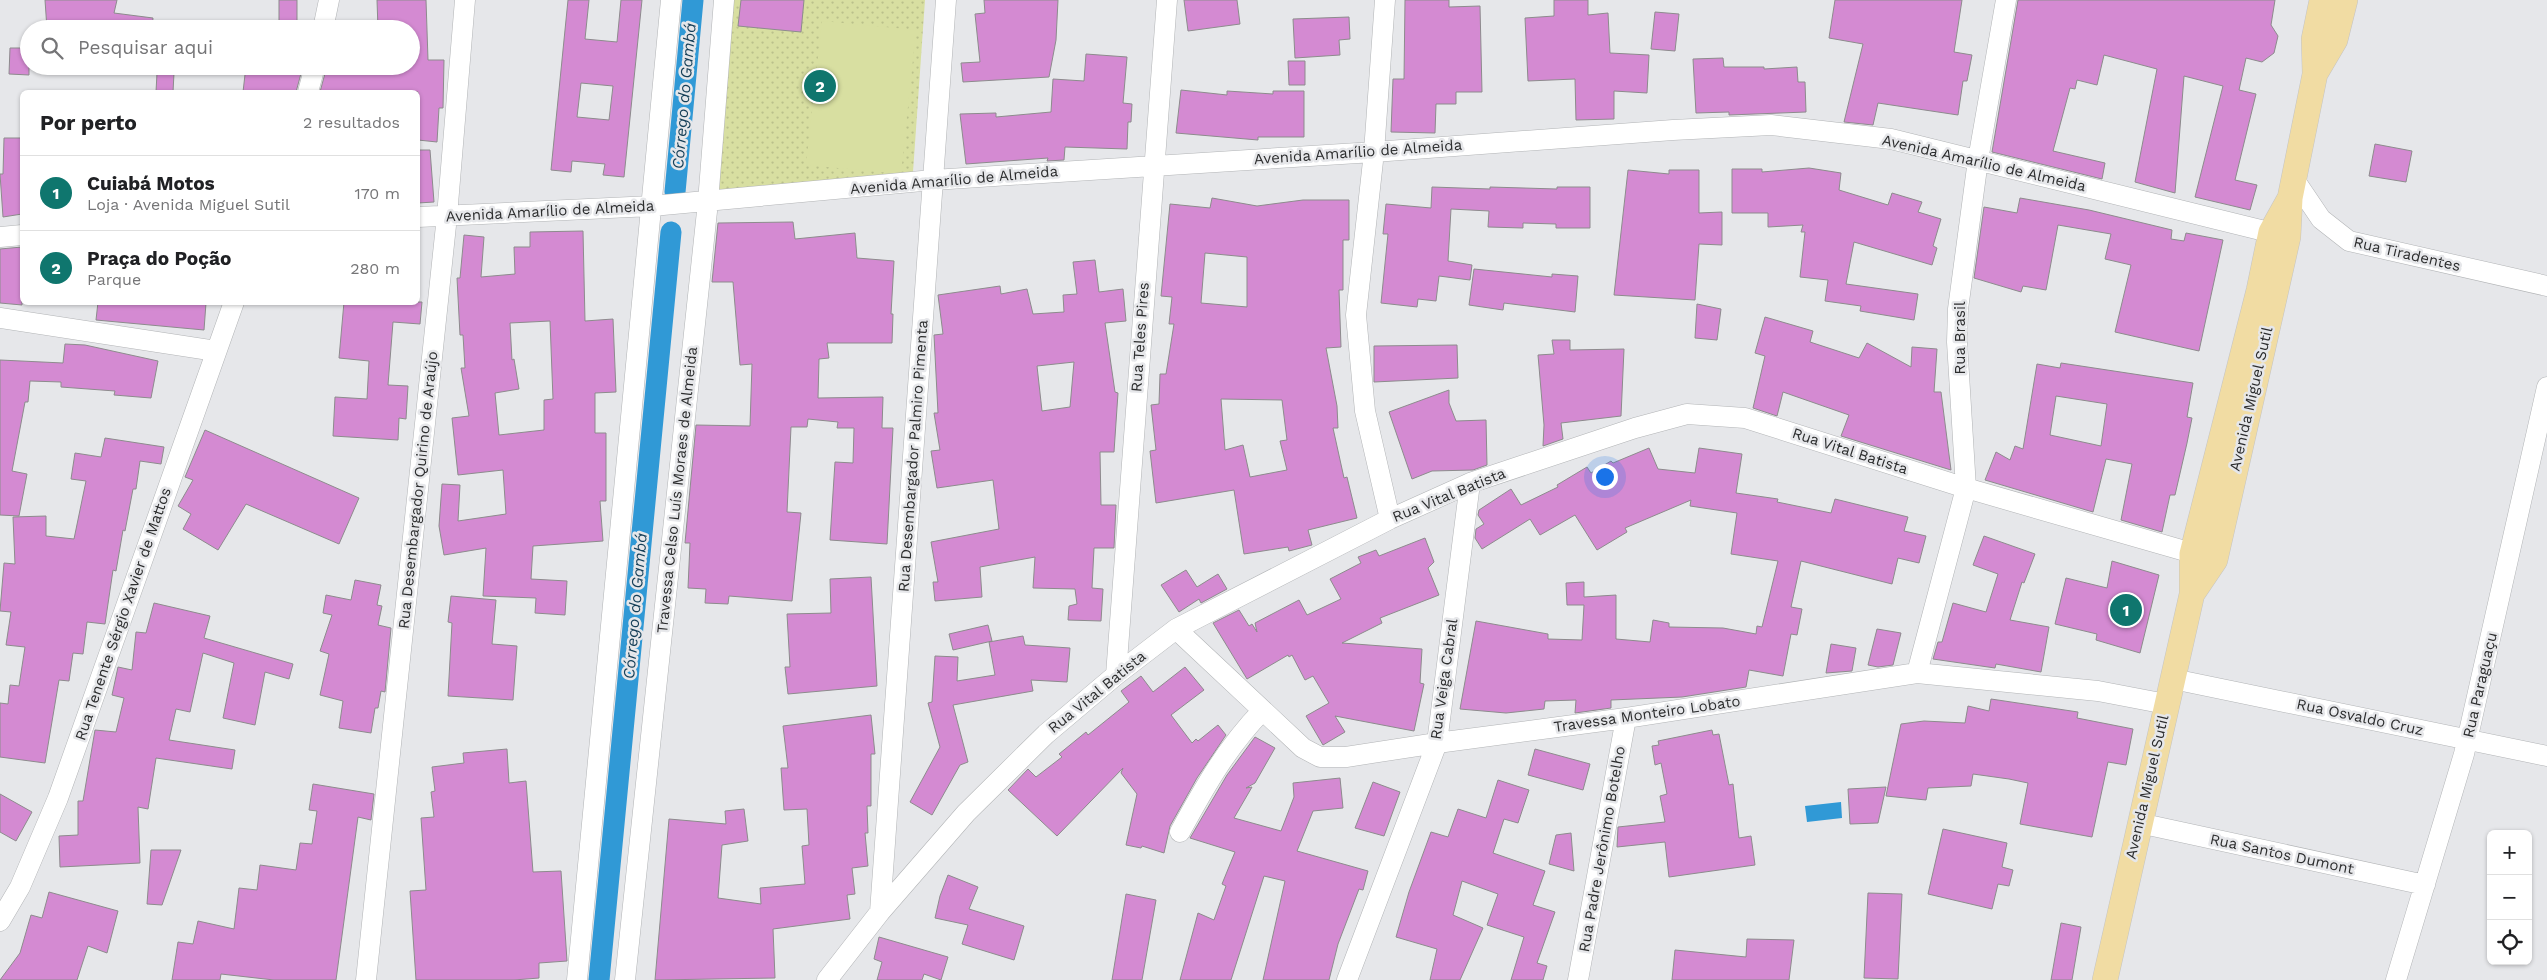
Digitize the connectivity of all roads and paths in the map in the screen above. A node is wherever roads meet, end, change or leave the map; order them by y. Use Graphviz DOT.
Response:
graph roads {
  1 [pos="330,0"];
  2 [pos="465,0"];
  3 [pos="671,0"];
  4 [pos="724,0"];
  5 [pos="946,0"];
  6 [pos="1167,0"];
  7 [pos="1385,0"];
  8 [pos="2006,0"];
  9 [pos="2322,0"];
  10 [pos="2345,0"];
  11 [pos="325,20"];
  12 [pos="2315,74"];
  13 [pos="313,75"];
  14 [pos="309,90"];
  15 [pos="1374,152"];
  16 [pos="1978,160"];
  17 [pos="1153,164"];
  18 [pos="933,180"];
  19 [pos="2292,188"];
  20 [pos="708,202"];
  21 [pos="652,206"];
  22 [pos="447,216"];
  23 [pos="420,217"];
  24 [pos="2279,234"];
  25 [pos="20,235"];
  26 [pos="0,236"];
  27 [pos="2547,286"];
  28 [pos="233,305"];
  29 [pos="0,318"];
  30 [pos="216,351"];
  31 [pos="2547,386"];
  32 [pos="1470,483"];
  33 [pos="1966,488"];
  34 [pos="1390,519"];
  35 [pos="2203,557"];
  36 [pos="1176,629"];
  37 [pos="1917,672"];
  38 [pos="1116,675"];
  39 [pos="2173,679"];
  40 [pos="2166,704"];
  41 [pos="1262,711"];
  42 [pos="1626,718"];
  43 [pos="2467,740"];
  44 [pos="1437,742"];
  45 [pos="2547,756"];
  46 [pos="2138,823"];
  47 [pos="1180,832"];
  48 [pos="2424,885"];
  49 [pos="880,912"];
  50 [pos="0,921"];
  51 [pos="366,980"];
  52 [pos="577,980"];
  53 [pos="625,980"];
  54 [pos="827,980"];
  55 [pos="1346,980"];
  56 [pos="1578,980"];
  57 [pos="2105,980"];
  58 [pos="2396,980"];
  1 -- 11 [label="street"];
  2 -- 22 [label="street, Rua Desembargador Quirino de Araújo"];
  3 -- 21 [label="street"];
  4 -- 20 [label="street, Travessa Celso Luís Moraes de Almeida"];
  5 -- 18 [label="street, Rua Desembargador Palmiro Pimenta"];
  6 -- 17 [label="street, Rua Teles Pires"];
  7 -- 15 [label="street"];
  8 -- 16 [label="street, Rua Brasil"];
  9 -- 12 [label="main road, Avenida Miguel Sutil"];
  10 -- 12 [label="main road, Avenida Miguel Sutil"];
  12 -- 19 [label="main road, Avenida Miguel Sutil"];
  13 -- 14 [label="street"];
  15 -- 16 [label="street, Avenida Amarílio de Almeida"];
  15 -- 17 [label="street, Avenida Amarílio de Almeida"];
  15 -- 34 [label="street"];
  16 -- 24 [label="street, Avenida Amarílio de Almeida"];
  16 -- 33 [label="street, Rua Brasil"];
  17 -- 18 [label="street, Avenida Amarílio de Almeida"];
  17 -- 38 [label="street, Rua Teles Pires"];
  18 -- 20 [label="street, Avenida Amarílio de Almeida"];
  18 -- 49 [label="street, Rua Desembargador Palmiro Pimenta"];
  19 -- 24 [label="main road, Avenida Miguel Sutil"];
  19 -- 27 [label="street, Rua Tiradentes"];
  20 -- 21 [label="street, Avenida Amarílio de Almeida"];
  20 -- 53 [label="street, Travessa Celso Luís Moraes de Almeida"];
  21 -- 22 [label="street, Avenida Amarílio de Almeida"];
  21 -- 52 [label="street"];
  22 -- 23 [label="street, Avenida Amarílio de Almeida"];
  22 -- 51 [label="street, Rua Desembargador Quirino de Araújo"];
  24 -- 35 [label="main road, Avenida Miguel Sutil"];
  25 -- 26 [label="street"];
  28 -- 30 [label="street, Rua Tenente Sérgio Xavier de Mattos"];
  29 -- 30 [label="street"];
  30 -- 50 [label="street, Rua Tenente Sérgio Xavier de Mattos"];
  31 -- 43 [label="street, Rua Paraguaçu"];
  32 -- 33 [label="street, Rua Vital Batista"];
  32 -- 34 [label="street, Rua Vital Batista"];
  32 -- 44 [label="street, Rua Veiga Cabral"];
  33 -- 35 [label="street, Rua Vital Batista"];
  33 -- 37 [label="street, Rua Brasil"];
  34 -- 36 [label="street, Rua Vital Batista"];
  35 -- 39 [label="main road, Avenida Miguel Sutil"];
  36 -- 38 [label="street, Rua Vital Batista"];
  36 -- 41 [label="street, Travessa Monteiro Lobato"];
  37 -- 40 [label="street, Travessa Monteiro Lobato"];
  37 -- 42 [label="street, Travessa Monteiro Lobato"];
  38 -- 49 [label="street, Rua Vital Batista"];
  39 -- 40 [label="main road, Avenida Miguel Sutil"];
  39 -- 43 [label="street, Rua Osvaldo Cruz"];
  40 -- 46 [label="main road, Avenida Miguel Sutil"];
  41 -- 44 [label="street, Travessa Monteiro Lobato"];
  41 -- 47 [label="street"];
  42 -- 44 [label="street, Travessa Monteiro Lobato"];
  42 -- 56 [label="street, Rua Padre Jerônimo Botelho"];
  43 -- 45 [label="street, Rua Osvaldo Cruz"];
  43 -- 48 [label="street, Rua Paraguaçu"];
  44 -- 55 [label="street, Rua Veiga Cabral"];
  46 -- 48 [label="street, Rua Santos Dumont"];
  46 -- 57 [label="main road, Avenida Miguel Sutil"];
  48 -- 58 [label="street, Rua Paraguaçu"];
  49 -- 54 [label="street, Rua Vital Batista"];
}
